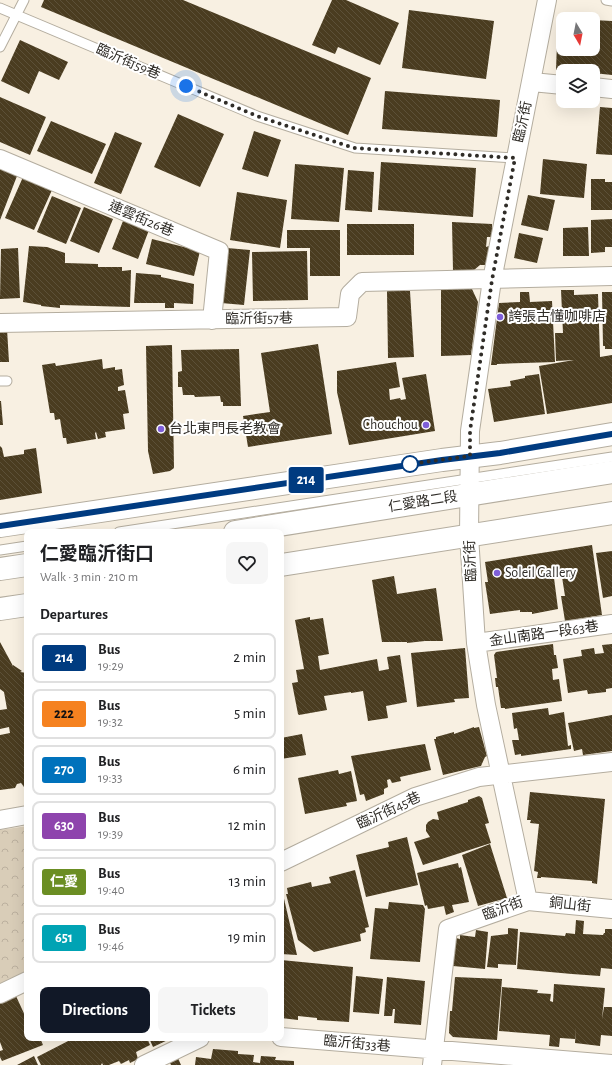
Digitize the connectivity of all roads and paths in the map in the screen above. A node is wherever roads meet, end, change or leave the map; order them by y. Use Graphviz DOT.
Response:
graph roads {
  1 [pos="24,0"];
  2 [pos="547,0"];
  3 [pos="606,0"];
  4 [pos="612,0"];
  5 [pos="0,8"];
  6 [pos="16,16"];
  7 [pos="0,47"];
  8 [pos="532,82"];
  9 [pos="556,84"];
  10 [pos="600,88"];
  11 [pos="612,89"];
  12 [pos="515,158"];
  13 [pos="0,159"];
  14 [pos="612,276"];
  15 [pos="492,280"];
  16 [pos="212,320"];
  17 [pos="0,323"];
  18 [pos="612,434"];
  19 [pos="470,456"];
  20 [pos="612,457"];
  21 [pos="612,472"];
  22 [pos="469,487"];
  23 [pos="612,513"];
  24 [pos="0,526"];
  25 [pos="142,529"];
  26 [pos="251,529"];
  27 [pos="469,536"];
  28 [pos="24,546"];
  29 [pos="0,550"];
  30 [pos="24,565"];
  31 [pos="284,565"];
  32 [pos="0,569"];
  33 [pos="24,605"];
  34 [pos="0,609"];
  35 [pos="612,624"];
  36 [pos="476,643"];
  37 [pos="612,762"];
  38 [pos="502,774"];
  39 [pos="24,816"];
  40 [pos="0,820"];
  41 [pos="284,861"];
  42 [pos="528,901"];
  43 [pos="612,910"];
  44 [pos="24,982"];
  45 [pos="0,994"];
  46 [pos="284,1037"];
  47 [pos="194,1041"];
  48 [pos="433,1058"];
  49 [pos="612,1064"];
  50 [pos="144,1065"];
  1 -- 6 [label="lane"];
  2 -- 8 [label="street, 臨沂街"];
  3 -- 4 [label="lane"];
  5 -- 6 [label="lane, 臨沂街59巷"];
  6 -- 7 [label="lane"];
  6 -- 12 [label="lane, 臨沂街59巷"];
  8 -- 9 [label="street"];
  8 -- 12 [label="street, 臨沂街"];
  10 -- 11 [label="street"];
  12 -- 15 [label="street, 臨沂街"];
  13 -- 16 [label="street, 連雲街26巷"];
  14 -- 15 [label="street"];
  15 -- 16 [label="street, 臨沂街57巷"];
  15 -- 19 [label="street, 臨沂街"];
  16 -- 17 [label="street, 臨沂街57巷"];
  18 -- 19 [label="main road"];
  19 -- 22 [label="street, 臨沂街"];
  19 -- 24 [label="main road"];
  20 -- 22 [label="lane"];
  21 -- 22 [label="main road, 仁愛路二段"];
  22 -- 25 [label="lane"];
  22 -- 26 [label="main road, 仁愛路二段"];
  22 -- 27 [label="street, 臨沂街"];
  23 -- 27 [label="main road"];
  27 -- 31 [label="main road"];
  27 -- 36 [label="street, 臨沂街"];
  28 -- 29 [label="lane"];
  30 -- 32 [label="main road"];
  33 -- 34 [label="main road"];
  35 -- 36 [label="street, 金山南路一段63巷"];
  36 -- 38 [label="street, 臨沂街"];
  37 -- 38 [label="street, 臨沂街45巷"];
  38 -- 41 [label="street, 臨沂街45巷"];
  38 -- 42 [label="street, 臨沂街"];
  39 -- 40 [label="street"];
  42 -- 43 [label="street, 銅山街"];
  42 -- 48 [label="street, 臨沂街"];
  44 -- 45 [label="street"];
  46 -- 48 [label="street, 臨沂街33巷"];
  47 -- 50 [label="street"];
  48 -- 49 [label="street, 臨沂街33巷"];
}
